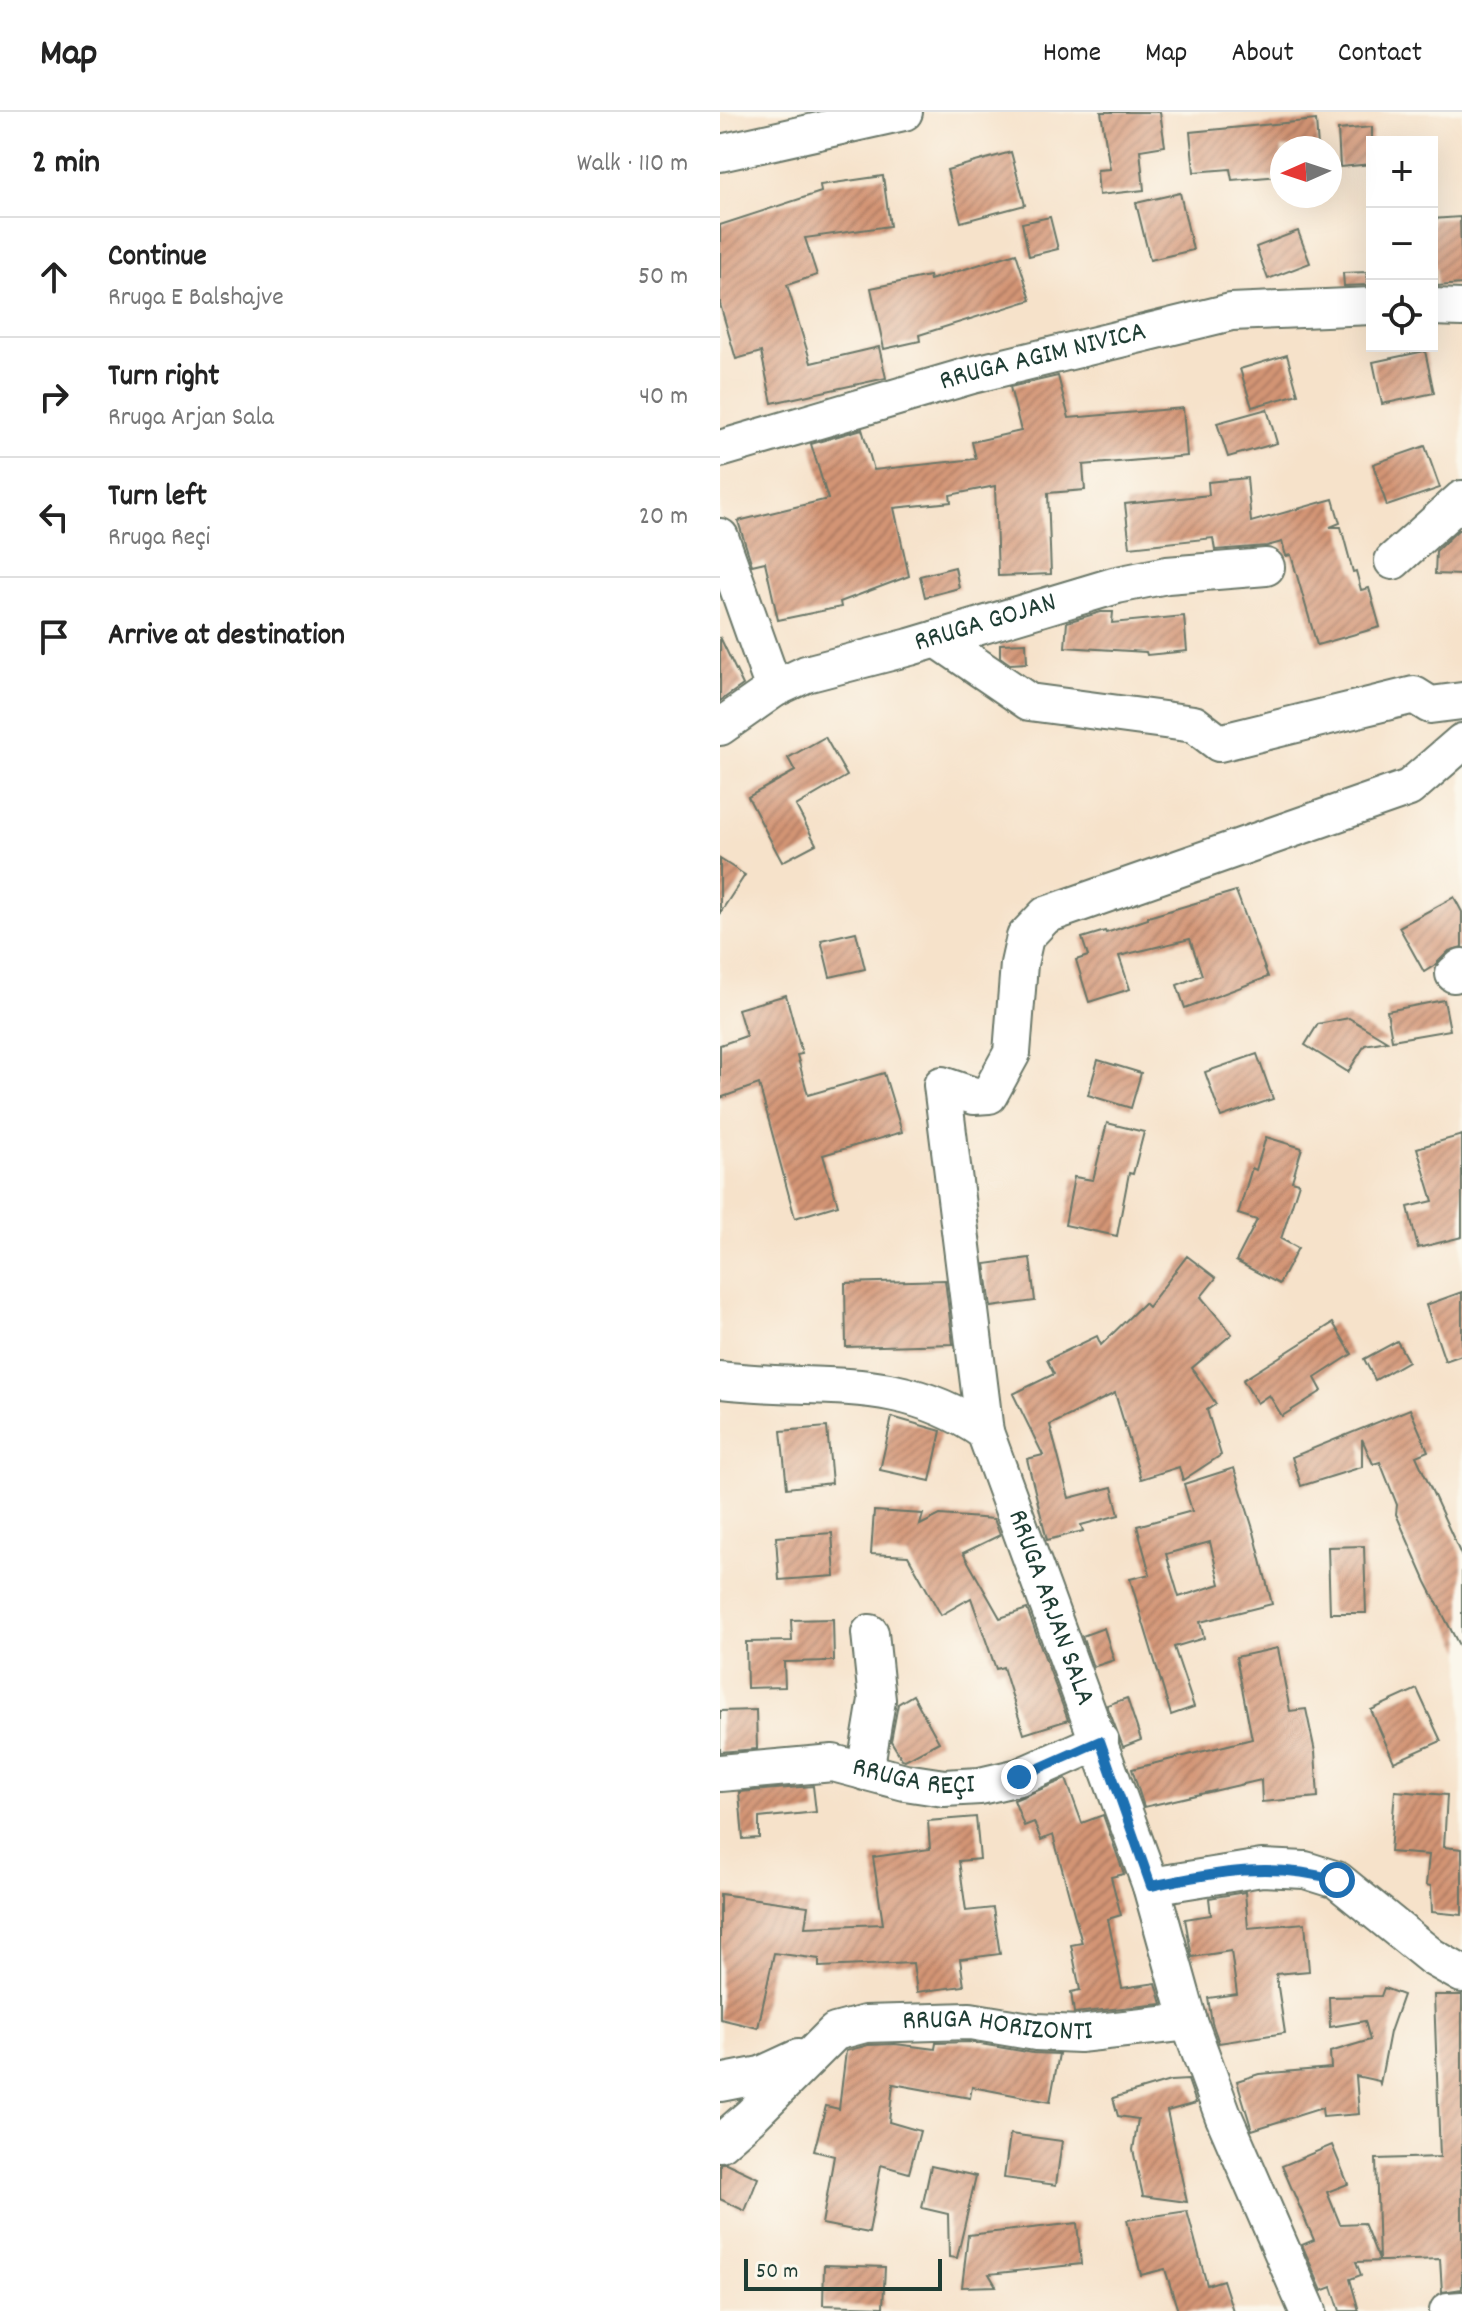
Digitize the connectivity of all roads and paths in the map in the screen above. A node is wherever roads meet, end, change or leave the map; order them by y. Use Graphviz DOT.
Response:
graph roads {
  1 [pos="904,112"];
  2 [pos="720,153"];
  3 [pos="1366,306"];
  4 [pos="1438,307"];
  5 [pos="1462,308"];
  6 [pos="720,449"];
  7 [pos="1462,499"];
  8 [pos="720,537"];
  9 [pos="1393,561"];
  10 [pos="1266,567"];
  11 [pos="937,639"];
  12 [pos="774,689"];
  13 [pos="1462,701"];
  14 [pos="720,727"];
  15 [pos="1462,742"];
  16 [pos="720,1380"];
  17 [pos="985,1432"];
  18 [pos="870,1633"];
  19 [pos="1100,1741"];
  20 [pos="865,1772"];
  21 [pos="720,1773"];
  22 [pos="1151,1886"];
  23 [pos="1462,1974"];
  24 [pos="1189,2022"];
  25 [pos="812,2052"];
  26 [pos="720,2083"];
  27 [pos="720,2143"];
  28 [pos="1462,2310"];
  29 [pos="1308,2311"];
  30 [pos="1448,2311"];
  1 -- 2 [label="street"];
  3 -- 6 [label="street, RRUGA AGIM NIVICA"];
  4 -- 5 [label="street"];
  7 -- 9 [label="street"];
  8 -- 12 [label="street"];
  10 -- 11 [label="street, RRUGA GOJAN"];
  11 -- 12 [label="street, RRUGA GOJAN"];
  11 -- 13 [label="street"];
  12 -- 14 [label="street, RRUGA GOJAN"];
  15 -- 17 [label="street, RRUGA ARJAN SALA"];
  16 -- 17 [label="street"];
  17 -- 19 [label="street, RRUGA ARJAN SALA"];
  18 -- 20 [label="street"];
  19 -- 20 [label="street, RRUGA REÇI"];
  19 -- 22 [label="street, RRUGA ARJAN SALA"];
  20 -- 21 [label="street, RRUGA REÇI"];
  22 -- 23 [label="street"];
  22 -- 24 [label="street, RRUGA ARJAN SALA"];
  24 -- 25 [label="street, RRUGA HORIZONTI"];
  24 -- 29 [label="street, RRUGA ARJAN SALA"];
  25 -- 26 [label="street"];
  25 -- 27 [label="street"];
  28 -- 30 [label="street"];
}
